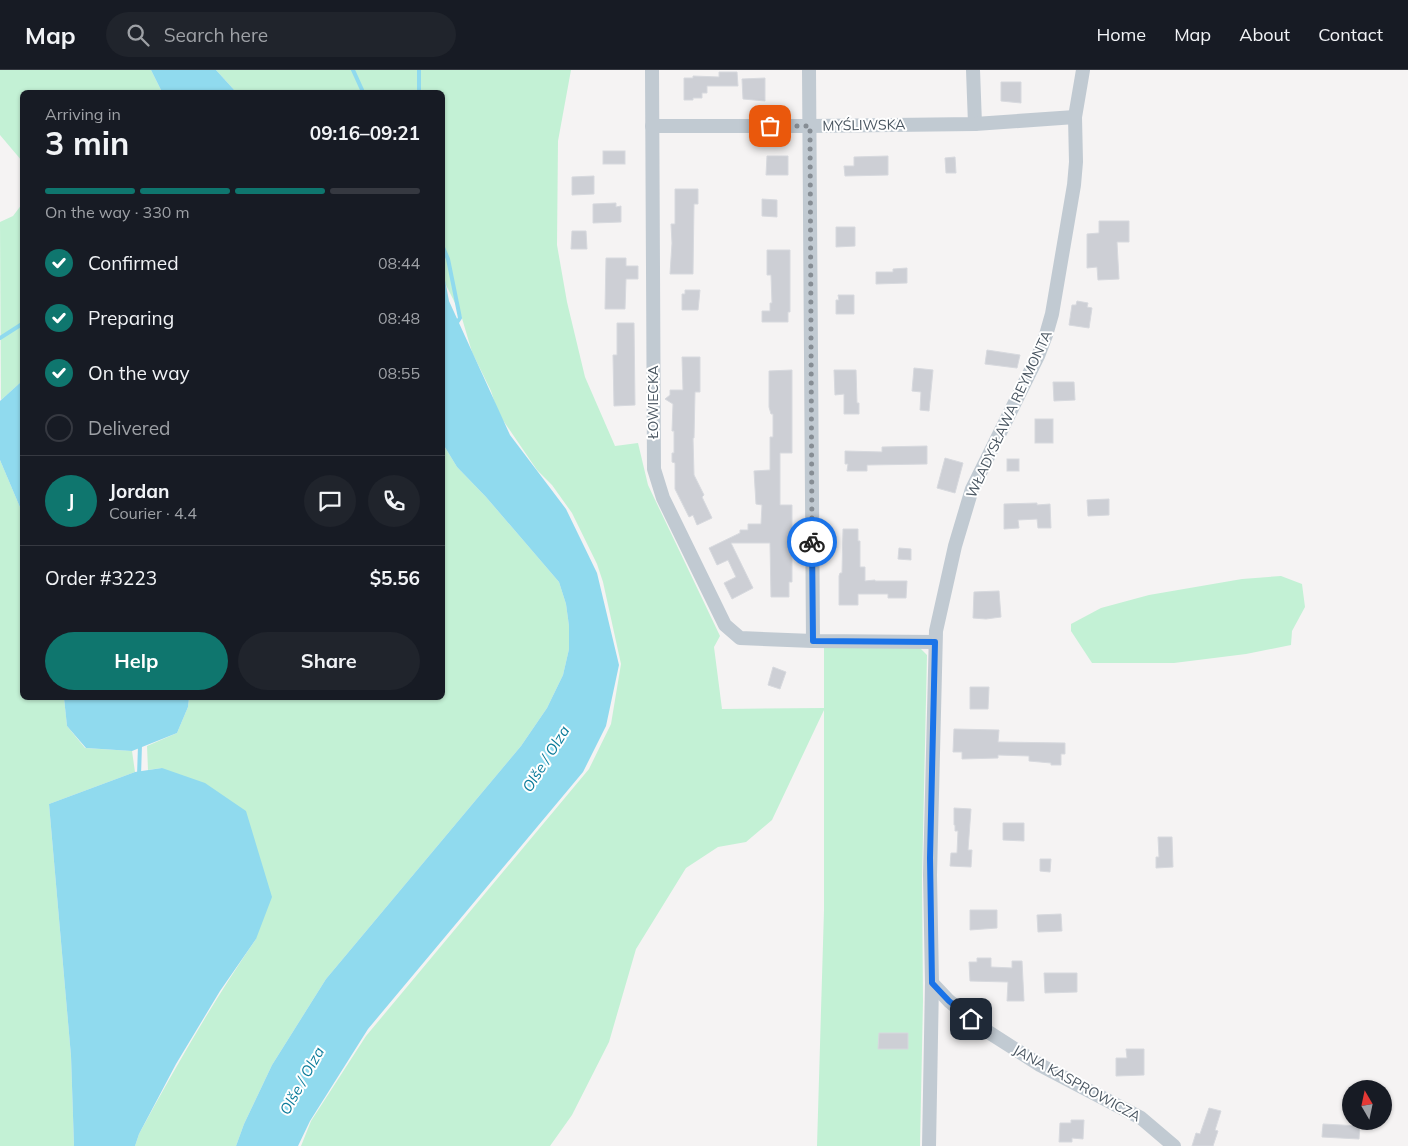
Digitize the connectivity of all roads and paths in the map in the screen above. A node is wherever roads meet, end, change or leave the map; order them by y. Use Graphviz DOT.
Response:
graph roads {
  1 [pos="652,70"];
  2 [pos="809,70"];
  3 [pos="974,70"];
  4 [pos="1083,70"];
  5 [pos="1075,117"];
  6 [pos="975,124"];
  7 [pos="652,126"];
  8 [pos="810,126"];
  9 [pos="813,641"];
  10 [pos="935,642"];
  11 [pos="932,983"];
  12 [pos="929,1146"];
  13 [pos="1174,1146"];
  1 -- 7 [label="street, ŁOWIECKA"];
  2 -- 8 [label="street"];
  3 -- 6 [label="street"];
  4 -- 5 [label="street, WŁADYSŁAWA REYMONTA"];
  5 -- 6 [label="street, MYŚLIWSKA"];
  5 -- 10 [label="street, WŁADYSŁAWA REYMONTA"];
  6 -- 8 [label="street, MYŚLIWSKA"];
  7 -- 8 [label="street, MYŚLIWSKA"];
  7 -- 9 [label="street, ŁOWIECKA"];
  8 -- 9 [label="street"];
  9 -- 10 [label="street, ŁOWIECKA"];
  10 -- 11 [label="street, WŁADYSŁAWA REYMONTA"];
  11 -- 12 [label="street, WŁADYSŁAWA REYMONTA"];
  11 -- 13 [label="street, JANA KASPROWICZA"];
}
